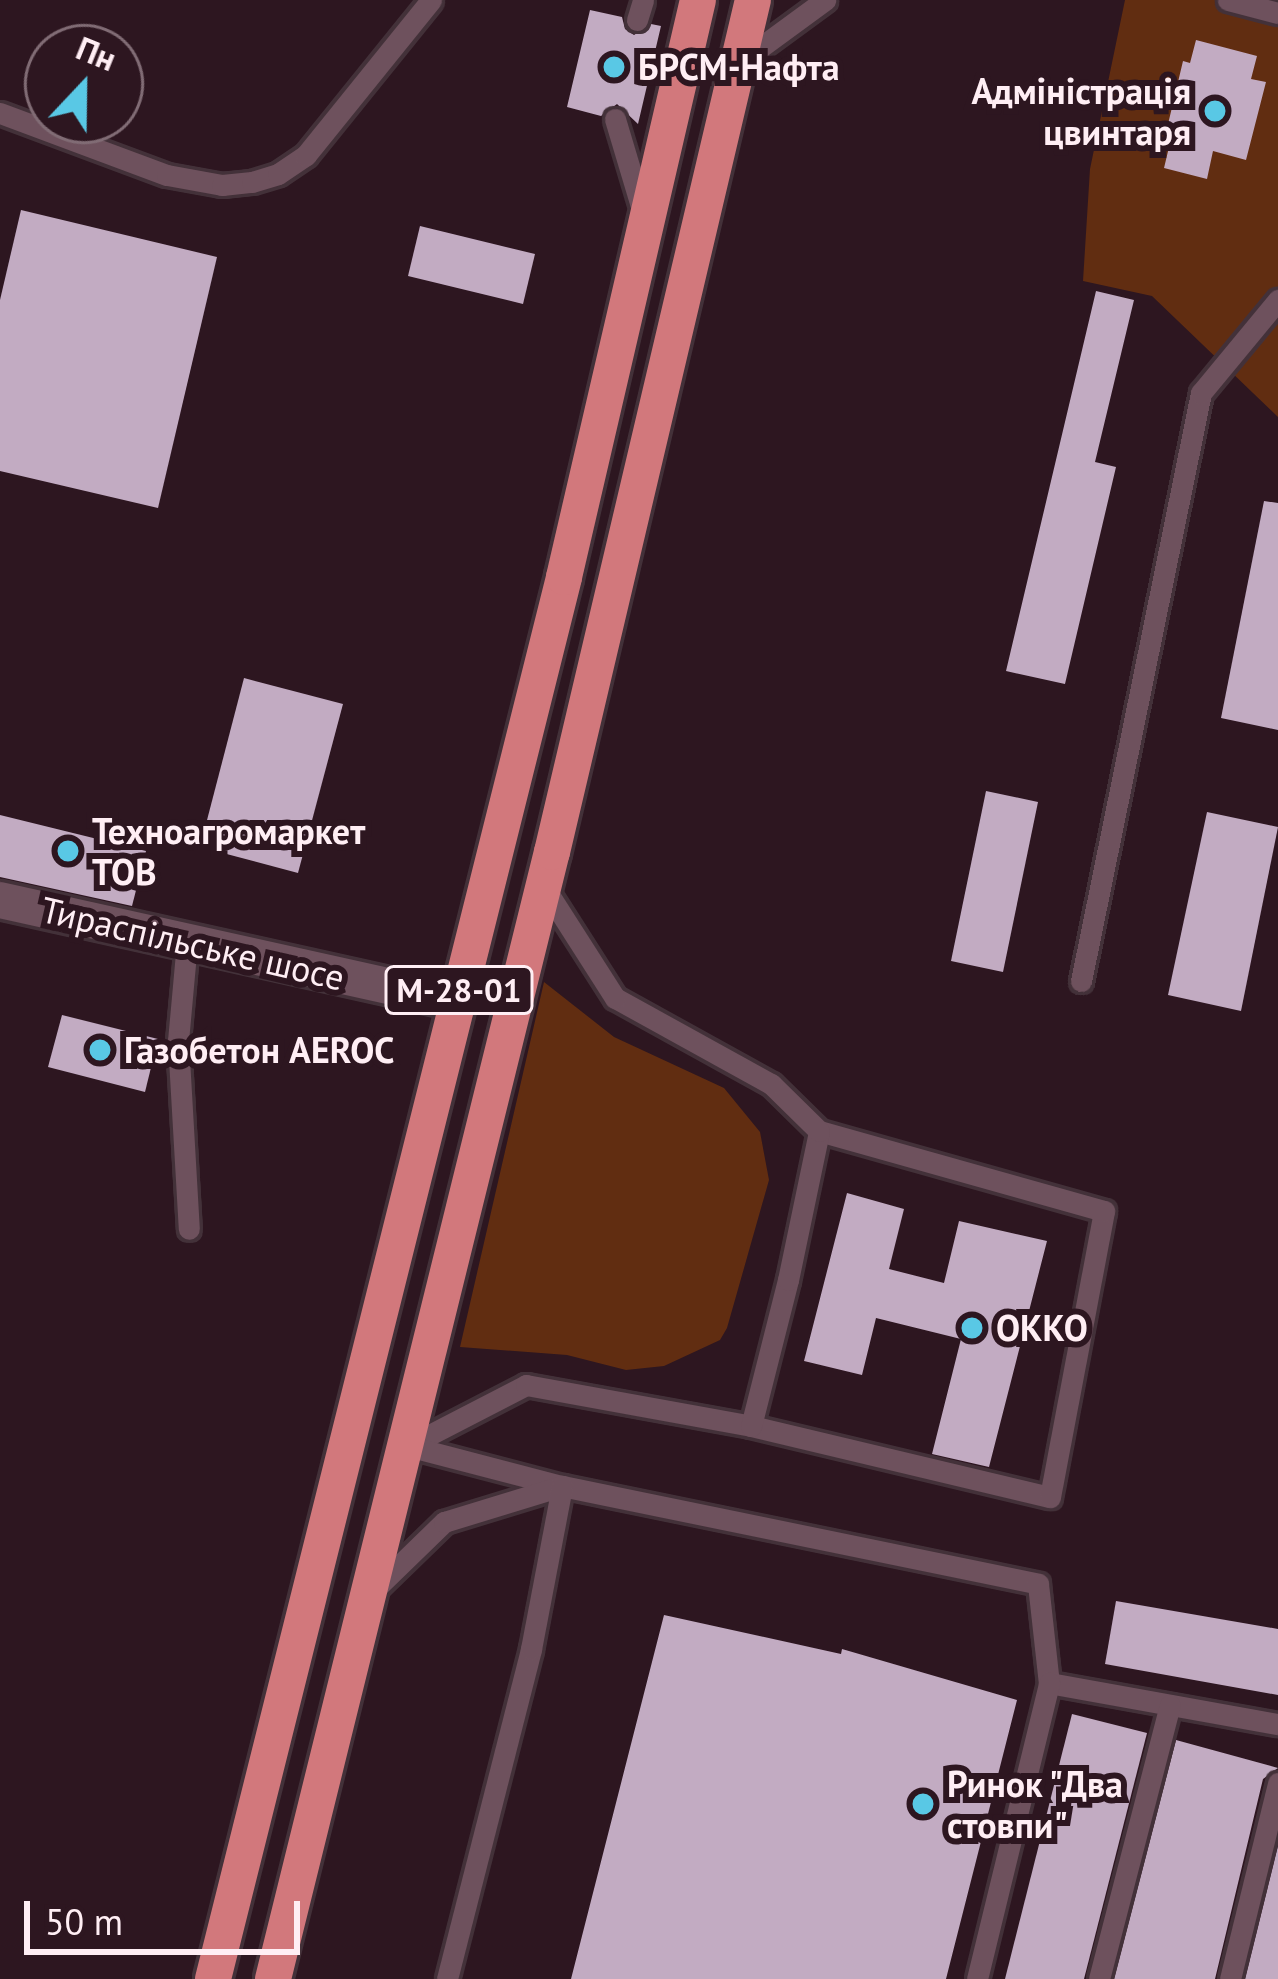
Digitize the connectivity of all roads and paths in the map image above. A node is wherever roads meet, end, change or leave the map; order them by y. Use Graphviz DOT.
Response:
graph roads {
  1 [pos="431,0"];
  2 [pos="698,0"];
  3 [pos="753,0"];
  4 [pos="825,0"];
  5 [pos="1228,0"];
  6 [pos="1278,13"];
  7 [pos="738,63"];
  8 [pos="0,112"];
  9 [pos="615,119"];
  10 [pos="646,222"];
  11 [pos="1278,300"];
  12 [pos="544,887"];
  13 [pos="0,900"];
  14 [pos="187,942"];
  15 [pos="1081,981"];
  16 [pos="456,1001"];
  17 [pos="819,1131"];
  18 [pos="189,1229"];
  19 [pos="751,1426"];
  20 [pos="408,1446"];
  21 [pos="562,1486"];
  22 [pos="370,1594"];
  23 [pos="1049,1683"];
  24 [pos="1170,1705"];
  25 [pos="1278,1724"];
  26 [pos="1278,1783"];
  27 [pos="212,1979"];
  28 [pos="273,1979"];
  29 [pos="447,1979"];
  30 [pos="976,1979"];
  31 [pos="1099,1979"];
  32 [pos="1230,1979"];
  1 -- 8 [label="lane"];
  2 -- 10 [label="highway, М-28-01"];
  3 -- 7 [label="highway, М-28-01"];
  4 -- 7 [label="lane"];
  5 -- 6 [label="lane"];
  7 -- 12 [label="highway, М-28-01"];
  9 -- 10 [label="lane"];
  10 -- 16 [label="highway, М-28-01"];
  11 -- 15 [label="lane"];
  12 -- 17 [label="lane"];
  12 -- 20 [label="highway, М-28-01"];
  13 -- 14 [label="street, Тираспільське шосе"];
  14 -- 16 [label="street, Тираспільське шосе"];
  14 -- 18 [label="lane"];
  16 -- 27 [label="highway, М-28-01"];
  17 -- 19 [label="lane"];
  17 -- 19 [label="lane"];
  19 -- 20 [label="lane"];
  20 -- 21 [label="lane"];
  20 -- 22 [label="highway, М-28-01"];
  21 -- 22 [label="lane"];
  21 -- 23 [label="lane"];
  21 -- 29 [label="lane"];
  22 -- 28 [label="highway, М-28-01"];
  23 -- 24 [label="lane"];
  23 -- 30 [label="lane"];
  24 -- 25 [label="lane"];
  24 -- 31 [label="lane"];
  26 -- 32 [label="lane"];
}
